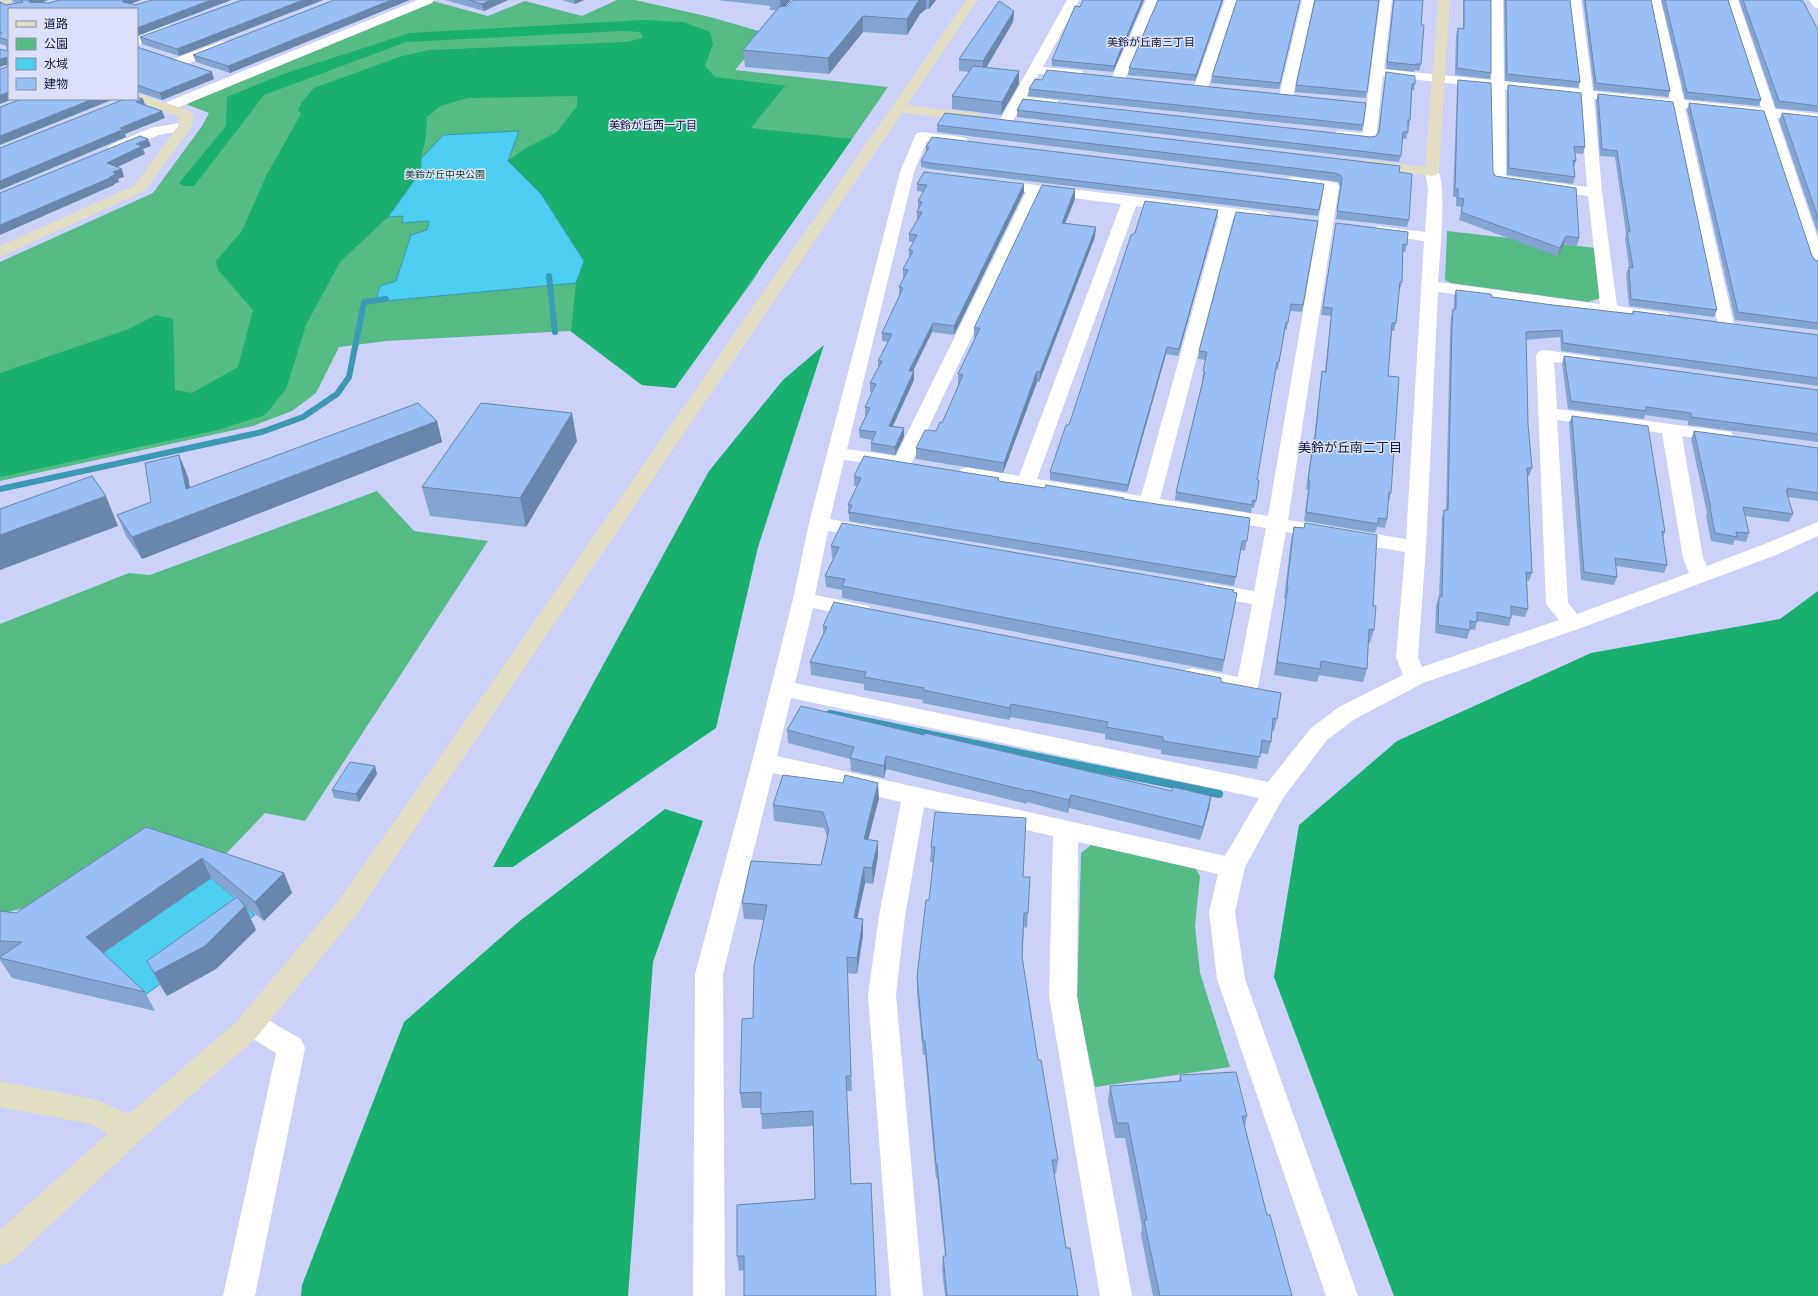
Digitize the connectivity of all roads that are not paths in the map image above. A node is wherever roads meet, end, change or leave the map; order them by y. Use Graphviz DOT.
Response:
graph roads {
  1 [pos="6,0"];
  2 [pos="428,0"];
  3 [pos="972,0"];
  4 [pos="1073,0"];
  5 [pos="1152,0"];
  6 [pos="1231,0"];
  7 [pos="1308,0"];
  8 [pos="1386,0"];
  9 [pos="1444,0"];
  10 [pos="1497,0"];
  11 [pos="1575,0"];
  12 [pos="1655,0"];
  13 [pos="1732,0"];
  14 [pos="1815,0"];
  15 [pos="0,3"];
  16 [pos="1818,4"];
  17 [pos="15,8"];
  18 [pos="181,25"];
  19 [pos="237,39"];
  20 [pos="139,47"];
  21 [pos="165,57"];
  22 [pos="179,62"];
  23 [pos="199,69"];
  24 [pos="1034,70"];
  25 [pos="213,73"];
  26 [pos="1378,73"];
  27 [pos="1088,75"];
  28 [pos="1103,77"];
  29 [pos="1118,79"];
  30 [pos="1439,79"];
  31 [pos="233,80"];
  32 [pos="1133,80"];
  33 [pos="1498,85"];
  34 [pos="1186,86"];
  35 [pos="1201,87"];
  36 [pos="1216,89"];
  37 [pos="1270,94"];
  38 [pos="1587,95"];
  39 [pos="1286,96"];
  40 [pos="138,97"];
  41 [pos="1302,98"];
  42 [pos="1018,100"];
  43 [pos="1357,104"];
  44 [pos="1677,104"];
  45 [pos="1065,105"];
  46 [pos="1373,105"];
  47 [pos="167,107"];
  48 [pos="897,108"];
  49 [pos="1770,113"];
  50 [pos="1818,118"];
  51 [pos="1007,120"];
  52 [pos="1023,122"];
  53 [pos="185,126"];
  54 [pos="1330,134"];
  55 [pos="977,143"];
  56 [pos="99,155"];
  57 [pos="1358,163"];
  58 [pos="1432,172"];
  59 [pos="1277,179"];
  60 [pos="982,182"];
  61 [pos="1035,189"];
  62 [pos="1595,192"];
  63 [pos="1130,201"];
  64 [pos="1227,213"];
  65 [pos="1280,219"];
  66 [pos="1365,229"];
  67 [pos="1432,237"];
  68 [pos="0,252"];
  69 [pos="1818,263"];
  70 [pos="1430,286"];
  71 [pos="1610,310"];
  72 [pos="1680,319"];
  73 [pos="1726,325"];
  74 [pos="1608,364"];
  75 [pos="1549,413"];
  76 [pos="1671,429"];
  77 [pos="1741,439"];
  78 [pos="837,453"];
  79 [pos="949,470"];
  80 [pos="1026,482"];
  81 [pos="1149,503"];
  82 [pos="819,523"];
  83 [pos="1277,524"];
  84 [pos="1818,528"];
  85 [pos="889,535"];
  86 [pos="1416,547"];
  87 [pos="1700,575"];
  88 [pos="1184,586"];
  89 [pos="804,599"];
  90 [pos="1262,599"];
  91 [pos="882,615"];
  92 [pos="1573,623"];
  93 [pos="1169,672"];
  94 [pos="1415,678"];
  95 [pos="782,688"];
  96 [pos="764,762"];
  97 [pos="1274,792"];
  98 [pos="914,796"];
  99 [pos="1066,831"];
  100 [pos="1232,867"];
  101 [pos="251,1024"];
  102 [pos="0,1094"];
  103 [pos="132,1130"];
  104 [pos="0,1251"];
  105 [pos="239,1296"];
  106 [pos="709,1296"];
  107 [pos="907,1296"];
  108 [pos="1116,1296"];
  109 [pos="1342,1296"];
  1 -- 15 [label="street"];
  2 -- 31 [label="street"];
  3 -- 48 [label="street"];
  4 -- 24 [label="street"];
  5 -- 29 [label="street"];
  6 -- 35 [label="street"];
  7 -- 39 [label="street"];
  8 -- 26 [label="street"];
  9 -- 30 [label="street"];
  10 -- 33 [label="street"];
  11 -- 38 [label="street"];
  12 -- 44 [label="street"];
  13 -- 49 [label="street"];
  14 -- 16 [label="street"];
  15 -- 17 [label="street"];
  18 -- 20 [label="street"];
  19 -- 22 [label="street"];
  21 -- 22 [label="street"];
  22 -- 23 [label="street"];
  24 -- 27 [label="street"];
  24 -- 42 [label="street"];
  25 -- 31 [label="street"];
  26 -- 30 [label="street"];
  26 -- 46 [label="street"];
  28 -- 29 [label="street"];
  29 -- 32 [label="street"];
  30 -- 33 [label="street"];
  30 -- 58 [label="street"];
  31 -- 47 [label="street"];
  33 -- 38 [label="street"];
  33 -- 62 [label="street"];
  34 -- 35 [label="street"];
  35 -- 36 [label="street"];
  37 -- 39 [label="street"];
  38 -- 44 [label="street"];
  38 -- 62 [label="street"];
  39 -- 41 [label="street"];
  40 -- 47 [label="street"];
  42 -- 45 [label="street"];
  42 -- 51 [label="street"];
  43 -- 46 [label="street"];
  44 -- 49 [label="street"];
  44 -- 73 [label="street"];
  46 -- 54 [label="street"];
  47 -- 53 [label="street"];
  48 -- 51 [label="street"];
  48 -- 101 [label="street"];
  49 -- 50 [label="street"];
  49 -- 69 [label="street"];
  51 -- 52 [label="street"];
  53 -- 56 [label="street"];
  53 -- 68 [label="street"];
  55 -- 78 [label="street"];
  57 -- 58 [label="street"];
  58 -- 67 [label="street"];
  59 -- 83 [label="street"];
  60 -- 61 [label="street"];
  61 -- 63 [label="street"];
  61 -- 78 [label="street"];
  62 -- 71 [label="street"];
  63 -- 64 [label="street"];
  63 -- 80 [label="street"];
  64 -- 65 [label="street"];
  64 -- 81 [label="street"];
  66 -- 67 [label="street"];
  67 -- 70 [label="street"];
  70 -- 71 [label="street"];
  70 -- 86 [label="street"];
  71 -- 72 [label="street"];
  74 -- 75 [label="street"];
  75 -- 76 [label="street"];
  75 -- 92 [label="street"];
  76 -- 77 [label="street"];
  76 -- 87 [label="street"];
  78 -- 82 [label="street"];
  79 -- 80 [label="street"];
  80 -- 81 [label="street"];
  81 -- 83 [label="street"];
  82 -- 85 [label="street"];
  82 -- 89 [label="street"];
  83 -- 86 [label="street"];
  83 -- 90 [label="street"];
  84 -- 87 [label="street"];
  86 -- 94 [label="street"];
  87 -- 92 [label="street"];
  88 -- 90 [label="street"];
  89 -- 91 [label="street"];
  89 -- 95 [label="street"];
  90 -- 93 [label="street"];
  92 -- 94 [label="street"];
  94 -- 97 [label="street"];
  95 -- 96 [label="street"];
  95 -- 97 [label="street"];
  96 -- 98 [label="street"];
  96 -- 106 [label="street"];
  97 -- 100 [label="street"];
  98 -- 99 [label="street"];
  98 -- 107 [label="street"];
  99 -- 100 [label="street"];
  99 -- 108 [label="street"];
  100 -- 109 [label="street"];
  101 -- 103 [label="street"];
  101 -- 105 [label="street"];
  102 -- 103 [label="street"];
  103 -- 104 [label="street"];
}
